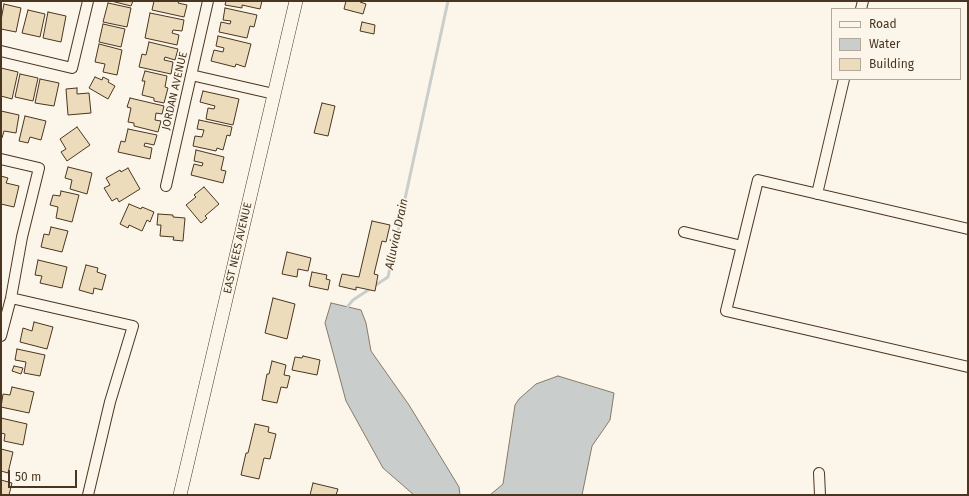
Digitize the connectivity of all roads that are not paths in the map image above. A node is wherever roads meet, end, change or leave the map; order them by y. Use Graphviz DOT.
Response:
graph roads {
  1 [pos="88,1"];
  2 [pos="208,1"];
  3 [pos="296,1"];
  4 [pos="1,51"];
  5 [pos="191,75"];
  6 [pos="844,80"];
  7 [pos="274,94"];
  8 [pos="1,159"];
  9 [pos="166,186"];
  10 [pos="816,194"];
  11 [pos="968,229"];
  12 [pos="684,232"];
  13 [pos="742,246"];
  14 [pos="11,298"];
  15 [pos="1,336"];
  16 [pos="968,367"];
  17 [pos="820,473"];
  18 [pos="88,495"];
  19 [pos="180,495"];
  20 [pos="820,495"];
  1 -- 4 [label="street"];
  2 -- 5 [label="street, JORDAN AVENUE"];
  3 -- 7 [label="main road, EAST NEES AVENUE"];
  5 -- 7 [label="street"];
  5 -- 9 [label="street, JORDAN AVENUE"];
  6 -- 10 [label="street"];
  7 -- 19 [label="main road, EAST NEES AVENUE"];
  8 -- 14 [label="street"];
  10 -- 11 [label="street"];
  10 -- 13 [label="street"];
  12 -- 13 [label="street"];
  13 -- 16 [label="street"];
  14 -- 15 [label="street"];
  14 -- 18 [label="street"];
  17 -- 20 [label="street"];
}
